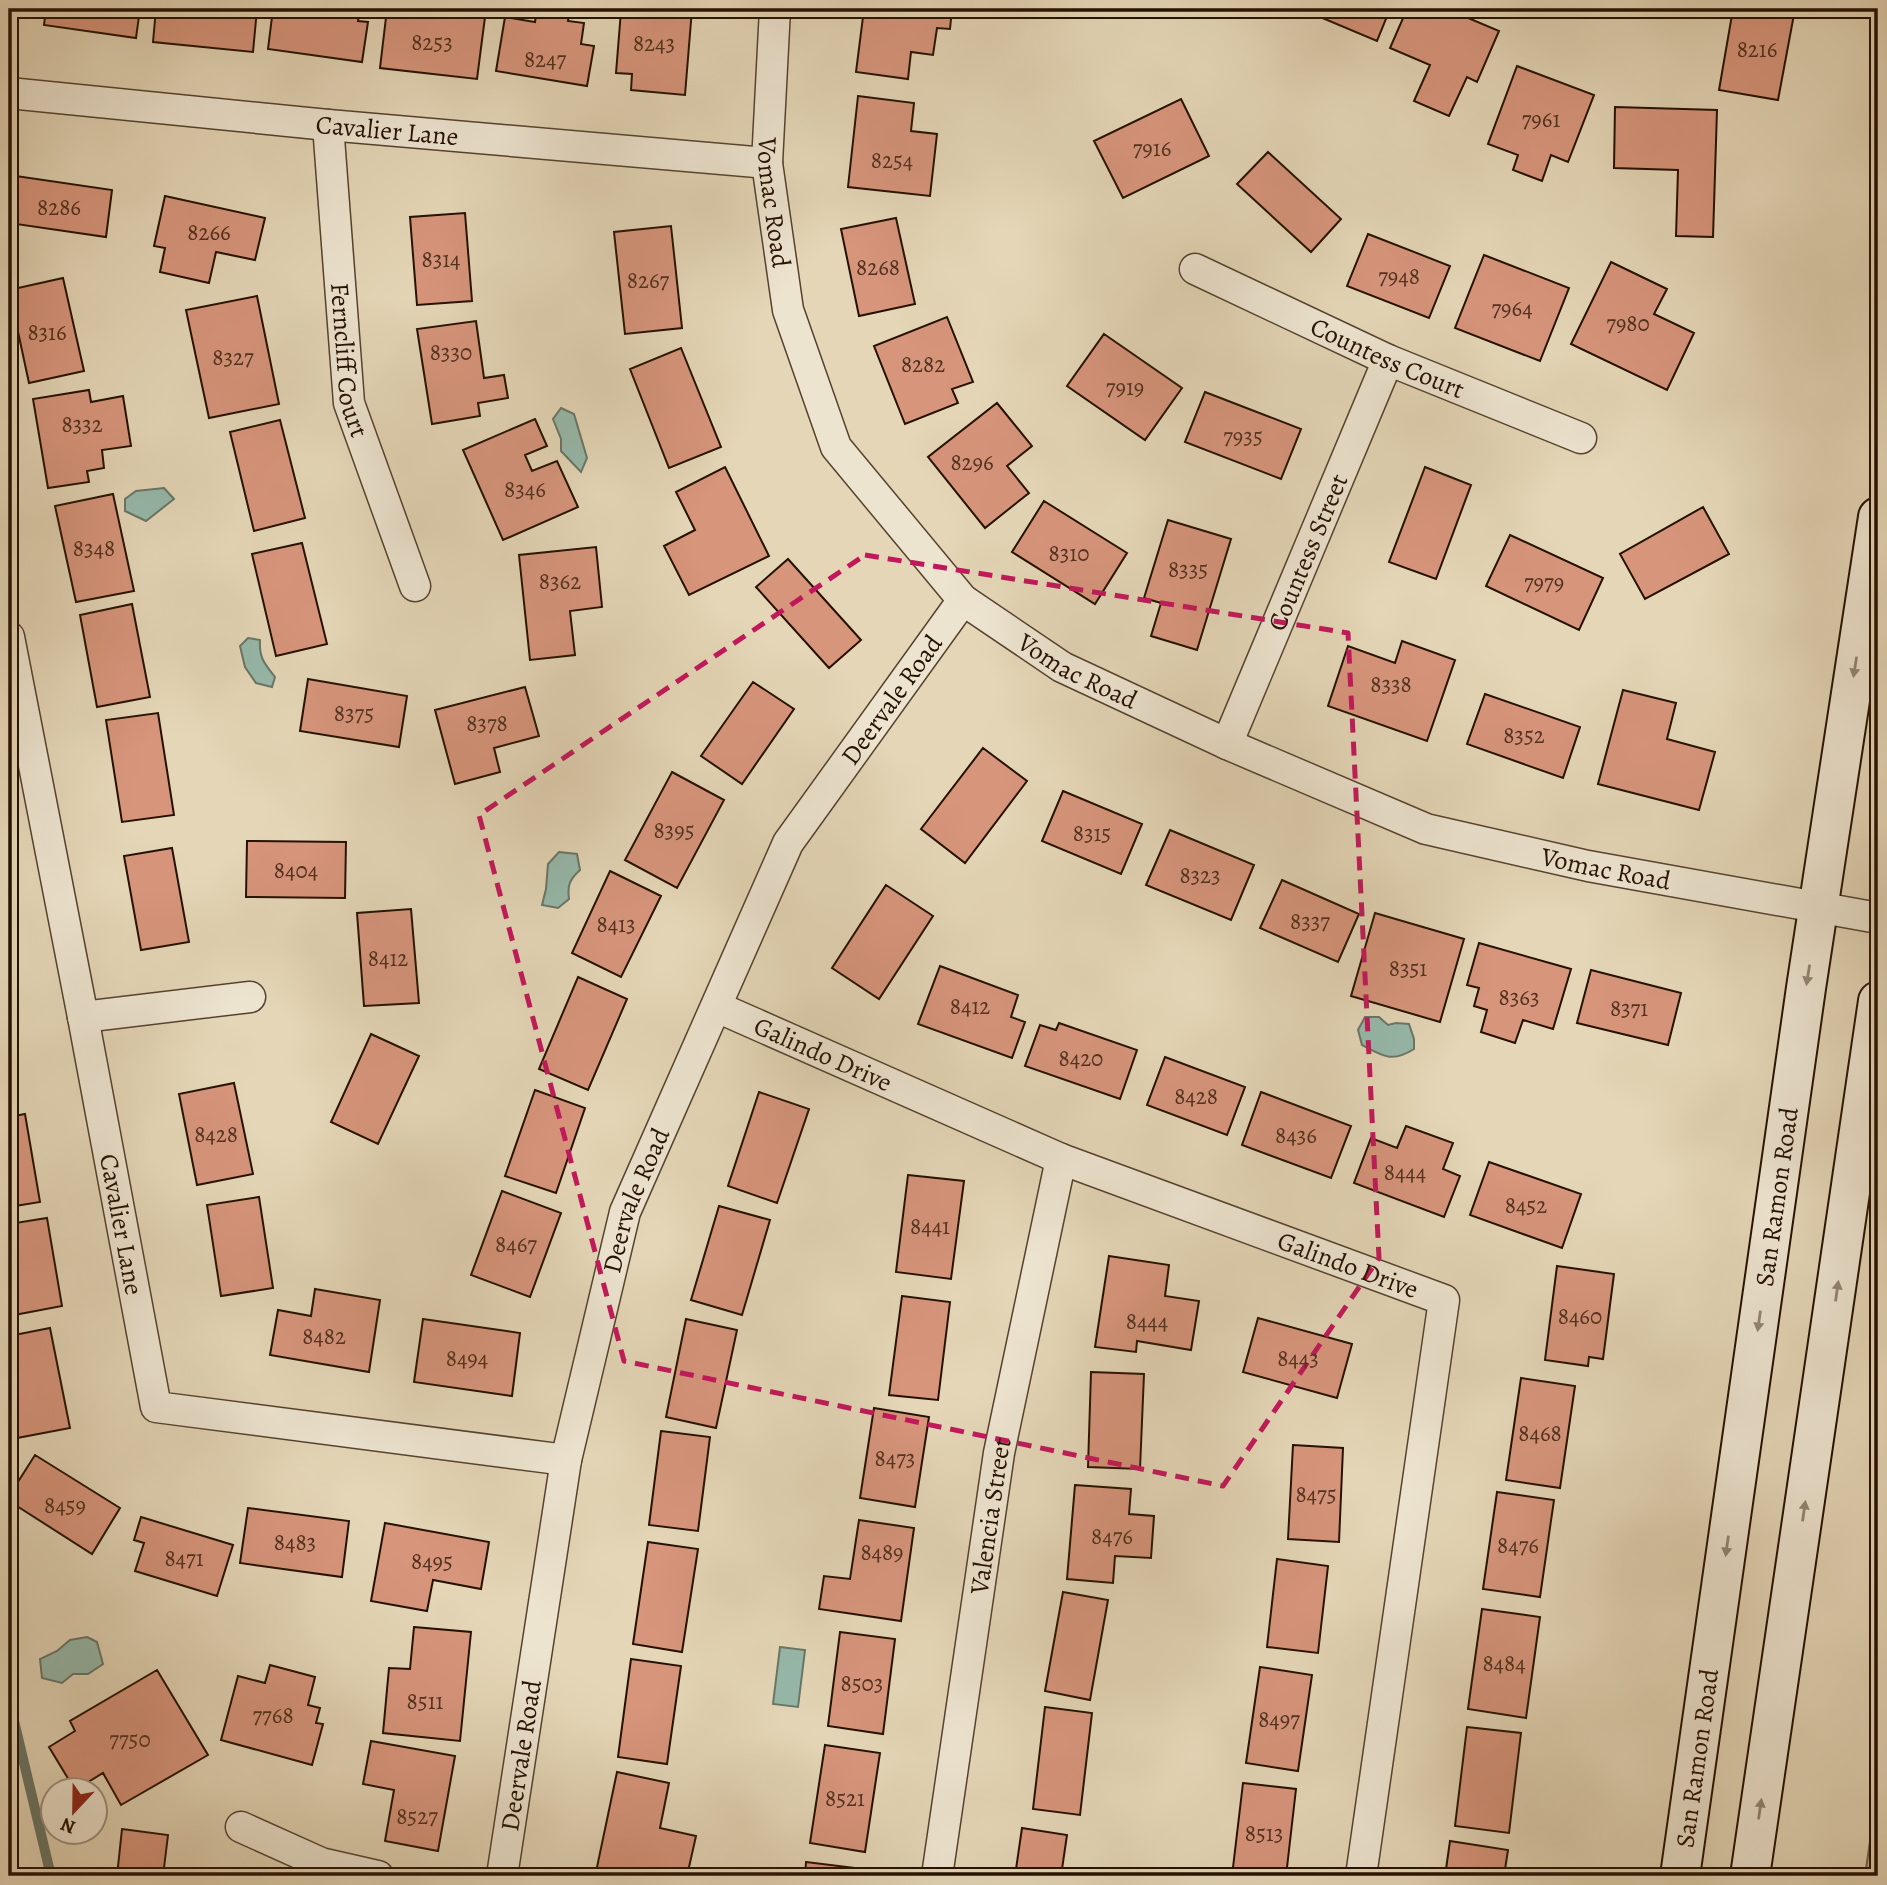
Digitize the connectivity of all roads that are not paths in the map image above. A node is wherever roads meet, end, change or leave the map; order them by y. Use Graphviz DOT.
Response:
graph roads {
  1 [pos="775,9"];
  2 [pos="9,93"];
  3 [pos="328,125"];
  4 [pos="766,163"];
  5 [pos="1195,269"];
  6 [pos="1388,360"];
  7 [pos="1581,438"];
  8 [pos="1878,517"];
  9 [pos="415,586"];
  10 [pos="963,600"];
  11 [pos="9,637"];
  12 [pos="1227,744"];
  13 [pos="1818,907"];
  14 [pos="1878,918"];
  15 [pos="250,997"];
  16 [pos="1878,1001"];
  17 [pos="717,1007"];
  18 [pos="83,1017"];
  19 [pos="1061,1159"];
  20 [pos="566,1460"];
  21 [pos="241,1827"];
  22 [pos="378,1876"];
  23 [pos="502,1876"];
  24 [pos="937,1876"];
  25 [pos="1361,1876"];
  26 [pos="1680,1876"];
  27 [pos="1750,1876"];
  1 -- 4 [label="street, Vomac Road"];
  2 -- 3 [label="street, Cavalier Lane"];
  3 -- 4 [label="street, Cavalier Lane"];
  3 -- 9 [label="street, Ferncliff Court"];
  4 -- 10 [label="street, Vomac Road"];
  5 -- 6 [label="street, Countess Court"];
  6 -- 7 [label="street, Countess Court"];
  6 -- 12 [label="street, Countess Street"];
  8 -- 13 [label="main road, San Ramon Road, one-way"];
  10 -- 12 [label="street, Vomac Road"];
  10 -- 17 [label="street, Deervale Road"];
  11 -- 18 [label="street, Cavalier Lane"];
  12 -- 13 [label="street, Vomac Road"];
  13 -- 14 [label="street, Vomac Road"];
  13 -- 26 [label="main road, San Ramon Road, one-way"];
  15 -- 18 [label="street"];
  27 -- 16 [label="main road, one-way"];
  17 -- 19 [label="street, Galindo Drive"];
  17 -- 20 [label="street, Deervale Road"];
  18 -- 20 [label="street, Cavalier Lane"];
  19 -- 24 [label="street, Valencia Street"];
  19 -- 25 [label="street, Galindo Drive"];
  20 -- 23 [label="street, Deervale Road"];
  21 -- 22 [label="street"];
}
